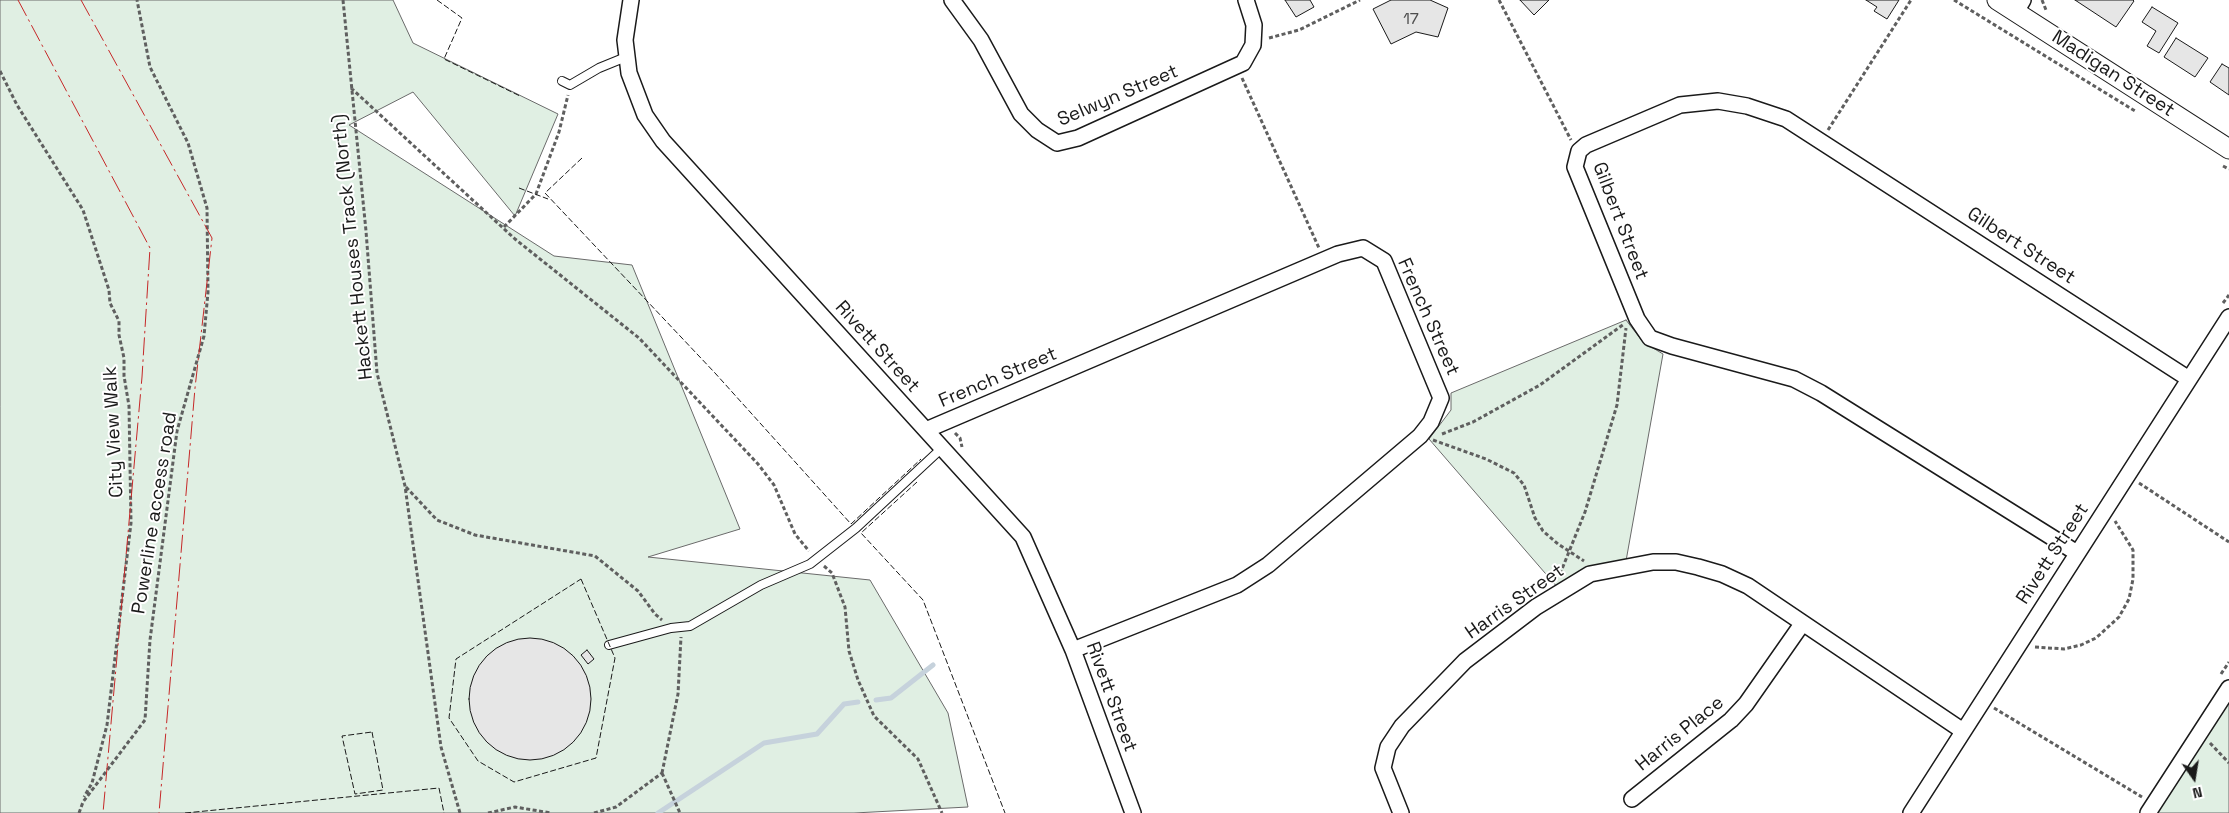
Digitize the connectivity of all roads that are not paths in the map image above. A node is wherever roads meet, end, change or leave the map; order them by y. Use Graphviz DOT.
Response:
graph roads {
  1 [pos="631,0"];
  2 [pos="952,0"];
  3 [pos="1246,0"];
  4 [pos="1997,0"];
  5 [pos="2020,6"];
  6 [pos="626,57"];
  7 [pos="562,81"];
  8 [pos="2225,156"];
  9 [pos="2229,317"];
  10 [pos="2189,379"];
  11 [pos="926,430"];
  12 [pos="942,448"];
  13 [pos="2077,553"];
  14 [pos="1802,624"];
  15 [pos="609,645"];
  16 [pos="1073,650"];
  17 [pos="2229,688"];
  18 [pos="1963,731"];
  19 [pos="1632,799"];
  20 [pos="1133,813"];
  21 [pos="1401,813"];
  22 [pos="1911,813"];
  23 [pos="2148,813"];
  1 -- 6 [label="street, Rivett Street"];
  2 -- 3 [label="street, Selwyn Street"];
  4 -- 5 [label="street, Madigan Street"];
  5 -- 8 [label="street, Madigan Street"];
  6 -- 7 [label="lane"];
  6 -- 11 [label="street, Rivett Street"];
  9 -- 10 [label="street, Rivett Street"];
  10 -- 13 [label="street, Rivett Street"];
  10 -- 13 [label="street, Gilbert Street"];
  11 -- 12 [label="street, Rivett Street"];
  11 -- 16 [label="street, French Street"];
  12 -- 15 [label="lane"];
  12 -- 16 [label="street, Rivett Street"];
  13 -- 18 [label="street, Rivett Street"];
  14 -- 18 [label="street, Harris Street"];
  14 -- 19 [label="street, Harris Place"];
  14 -- 21 [label="street, Harris Street"];
  16 -- 20 [label="street, Rivett Street"];
  17 -- 23 [label="street"];
  18 -- 22 [label="street, Rivett Street"];
}
